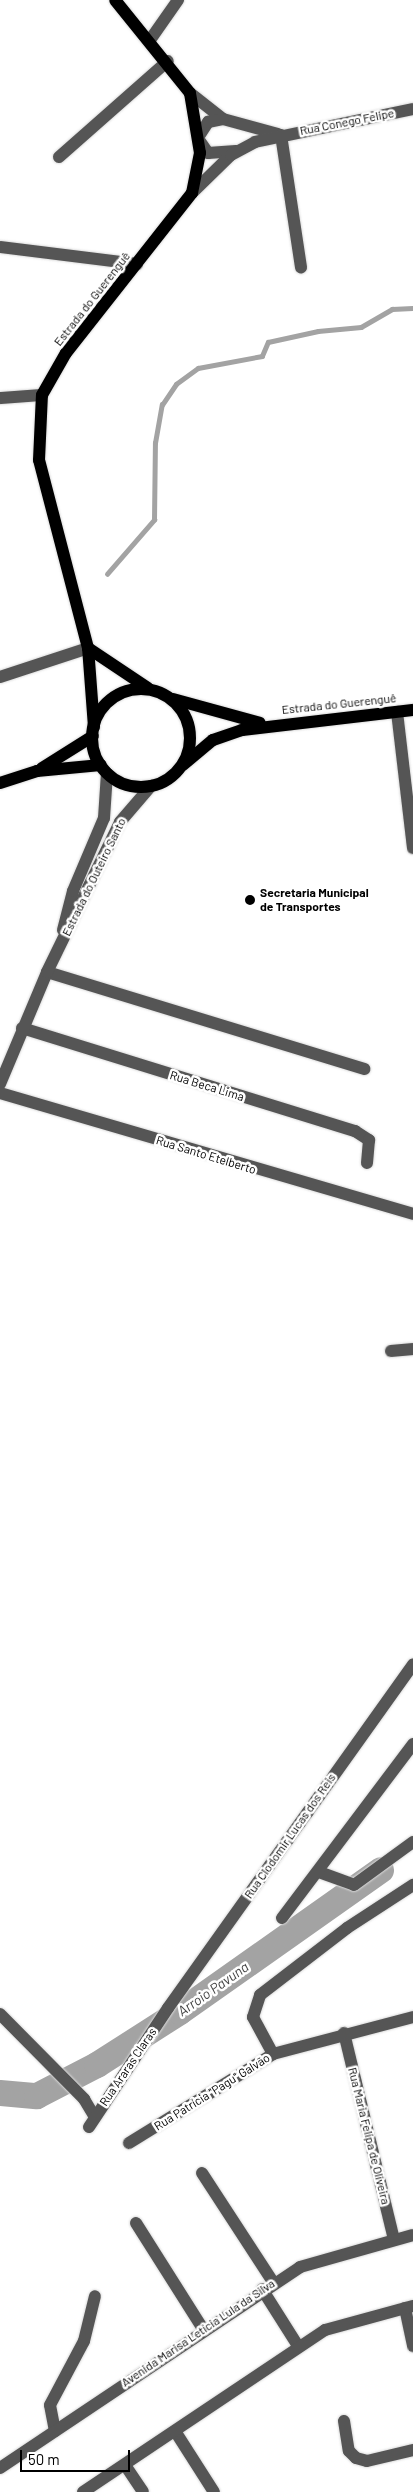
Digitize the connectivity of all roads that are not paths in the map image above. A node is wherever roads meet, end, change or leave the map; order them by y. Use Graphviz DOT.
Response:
graph roads {
  1 [pos="115,0"];
  2 [pos="178,0"];
  3 [pos="150,40"];
  4 [pos="168,61"];
  5 [pos="190,93"];
  6 [pos="413,109"];
  7 [pos="223,119"];
  8 [pos="281,135"];
  9 [pos="199,138"];
  10 [pos="236,151"];
  11 [pos="59,157"];
  12 [pos="192,193"];
  13 [pos="0,247"];
  14 [pos="137,264"];
  15 [pos="301,267"];
  16 [pos="42,395"];
  17 [pos="0,398"];
  18 [pos="88,648"];
  19 [pos="0,677"];
  20 [pos="151,690"];
  21 [pos="168,697"];
  22 [pos="413,710"];
  23 [pos="397,712"];
  24 [pos="267,724"];
  25 [pos="93,732"];
  26 [pos="180,768"];
  27 [pos="104,769"];
  28 [pos="38,771"];
  29 [pos="0,783"];
  30 [pos="151,786"];
  31 [pos="413,848"];
  32 [pos="59,947"];
  33 [pos="47,972"];
  34 [pos="22,1028"];
  35 [pos="365,1069"];
  36 [pos="0,1084"];
  37 [pos="0,1093"];
  38 [pos="367,1163"];
  39 [pos="413,1214"];
  40 [pos="413,1349"];
  41 [pos="391,1351"];
  42 [pos="413,1664"];
  43 [pos="413,1744"];
  44 [pos="413,1842"];
  45 [pos="319,1872"];
  46 [pos="413,1885"];
  47 [pos="282,1918"];
  48 [pos="168,2008"];
  49 [pos="0,2014"];
  50 [pos="413,2017"];
  51 [pos="344,2033"];
  52 [pos="272,2054"];
  53 [pos="129,2144"];
  54 [pos="202,2173"];
  55 [pos="136,2223"];
  56 [pos="413,2235"];
  57 [pos="394,2239"];
  58 [pos="268,2285"];
  59 [pos="95,2296"];
  60 [pos="409,2307"];
  61 [pos="203,2329"];
  62 [pos="298,2346"];
  63 [pos="413,2346"];
  64 [pos="344,2421"];
  65 [pos="55,2431"];
  66 [pos="175,2431"];
  67 [pos="413,2450"];
  68 [pos="125,2465"];
  69 [pos="0,2468"];
  70 [pos="83,2492"];
  71 [pos="143,2492"];
  72 [pos="214,2492"];
  1 -- 3 [label="main road"];
  2 -- 3 [label="street"];
  3 -- 4 [label="main road"];
  4 -- 5 [label="main road"];
  4 -- 11 [label="street"];
  5 -- 7 [label="street, Rua Conego Felipe"];
  5 -- 9 [label="main road"];
  6 -- 8 [label="street, Rua Conego Felipe"];
  7 -- 8 [label="street, Rua Conego Felipe"];
  7 -- 9 [label="street"];
  8 -- 10 [label="street, Rua Conego Felipe"];
  8 -- 15 [label="street"];
  9 -- 10 [label="street"];
  9 -- 12 [label="main road"];
  10 -- 12 [label="street, Rua Conego Felipe"];
  12 -- 14 [label="main road, Estrada do Guerenguê"];
  13 -- 14 [label="street"];
  14 -- 16 [label="main road, Estrada do Guerenguê"];
  16 -- 17 [label="street"];
  16 -- 18 [label="main road, Estrada do Guerenguê"];
  18 -- 19 [label="street"];
  18 -- 20 [label="main road"];
  18 -- 25 [label="main road, Estrada do Guerenguê"];
  20 -- 21 [label="main road"];
  20 -- 25 [label="main road"];
  21 -- 24 [label="main road, Estrada do Guerenguê"];
  21 -- 26 [label="main road"];
  22 -- 23 [label="main road, Estrada do Guerenguê"];
  23 -- 24 [label="main road, Estrada do Guerenguê"];
  23 -- 31 [label="street"];
  24 -- 26 [label="main road, Estrada do Guerenguê"];
  25 -- 27 [label="main road"];
  25 -- 28 [label="main road"];
  26 -- 30 [label="main road"];
  27 -- 28 [label="main road"];
  27 -- 30 [label="main road"];
  27 -- 32 [label="street, Estrada do Outeiro Santo"];
  28 -- 29 [label="main road"];
  30 -- 32 [label="street, Estrada do Outeiro Santo"];
  32 -- 33 [label="street, Estrada do Outeiro Santo"];
  33 -- 34 [label="street, Estrada do Outeiro Santo"];
  33 -- 35 [label="street"];
  34 -- 36 [label="street, Estrada do Outeiro Santo"];
  34 -- 38 [label="street, Rua Beca Lima"];
  37 -- 39 [label="street, Rua Santo Etelberto"];
  40 -- 41 [label="street"];
  42 -- 48 [label="street, Rua Clodomir Lucas dos Reis"];
  43 -- 45 [label="street"];
  44 -- 45 [label="street"];
  45 -- 47 [label="street"];
  46 -- 52 [label="street"];
  48 -- 49 [label="street, Rua Araras Claras"];
  50 -- 51 [label="street, Rua Patrícia \"Pagu\" Galvão"];
  51 -- 52 [label="street, Rua Patrícia \"Pagu\" Galvão"];
  51 -- 57 [label="street, Rua Maria Felipa de Oliveira"];
  52 -- 53 [label="street, Rua Patrícia \"Pagu\" Galvão"];
  54 -- 58 [label="street"];
  55 -- 61 [label="street"];
  56 -- 57 [label="street, Avenida Marisa Letícia Lula da Silva"];
  57 -- 58 [label="street, Avenida Marisa Letícia Lula da Silva"];
  58 -- 61 [label="street, Avenida Marisa Letícia Lula da Silva"];
  58 -- 62 [label="street"];
  59 -- 65 [label="street"];
  60 -- 62 [label="street"];
  60 -- 63 [label="street"];
  61 -- 65 [label="street, Avenida Marisa Letícia Lula da Silva"];
  62 -- 66 [label="street"];
  64 -- 67 [label="street"];
  65 -- 69 [label="street, Avenida Marisa Letícia Lula da Silva"];
  66 -- 68 [label="street"];
  66 -- 72 [label="street"];
  68 -- 70 [label="street"];
  68 -- 71 [label="street"];
}
